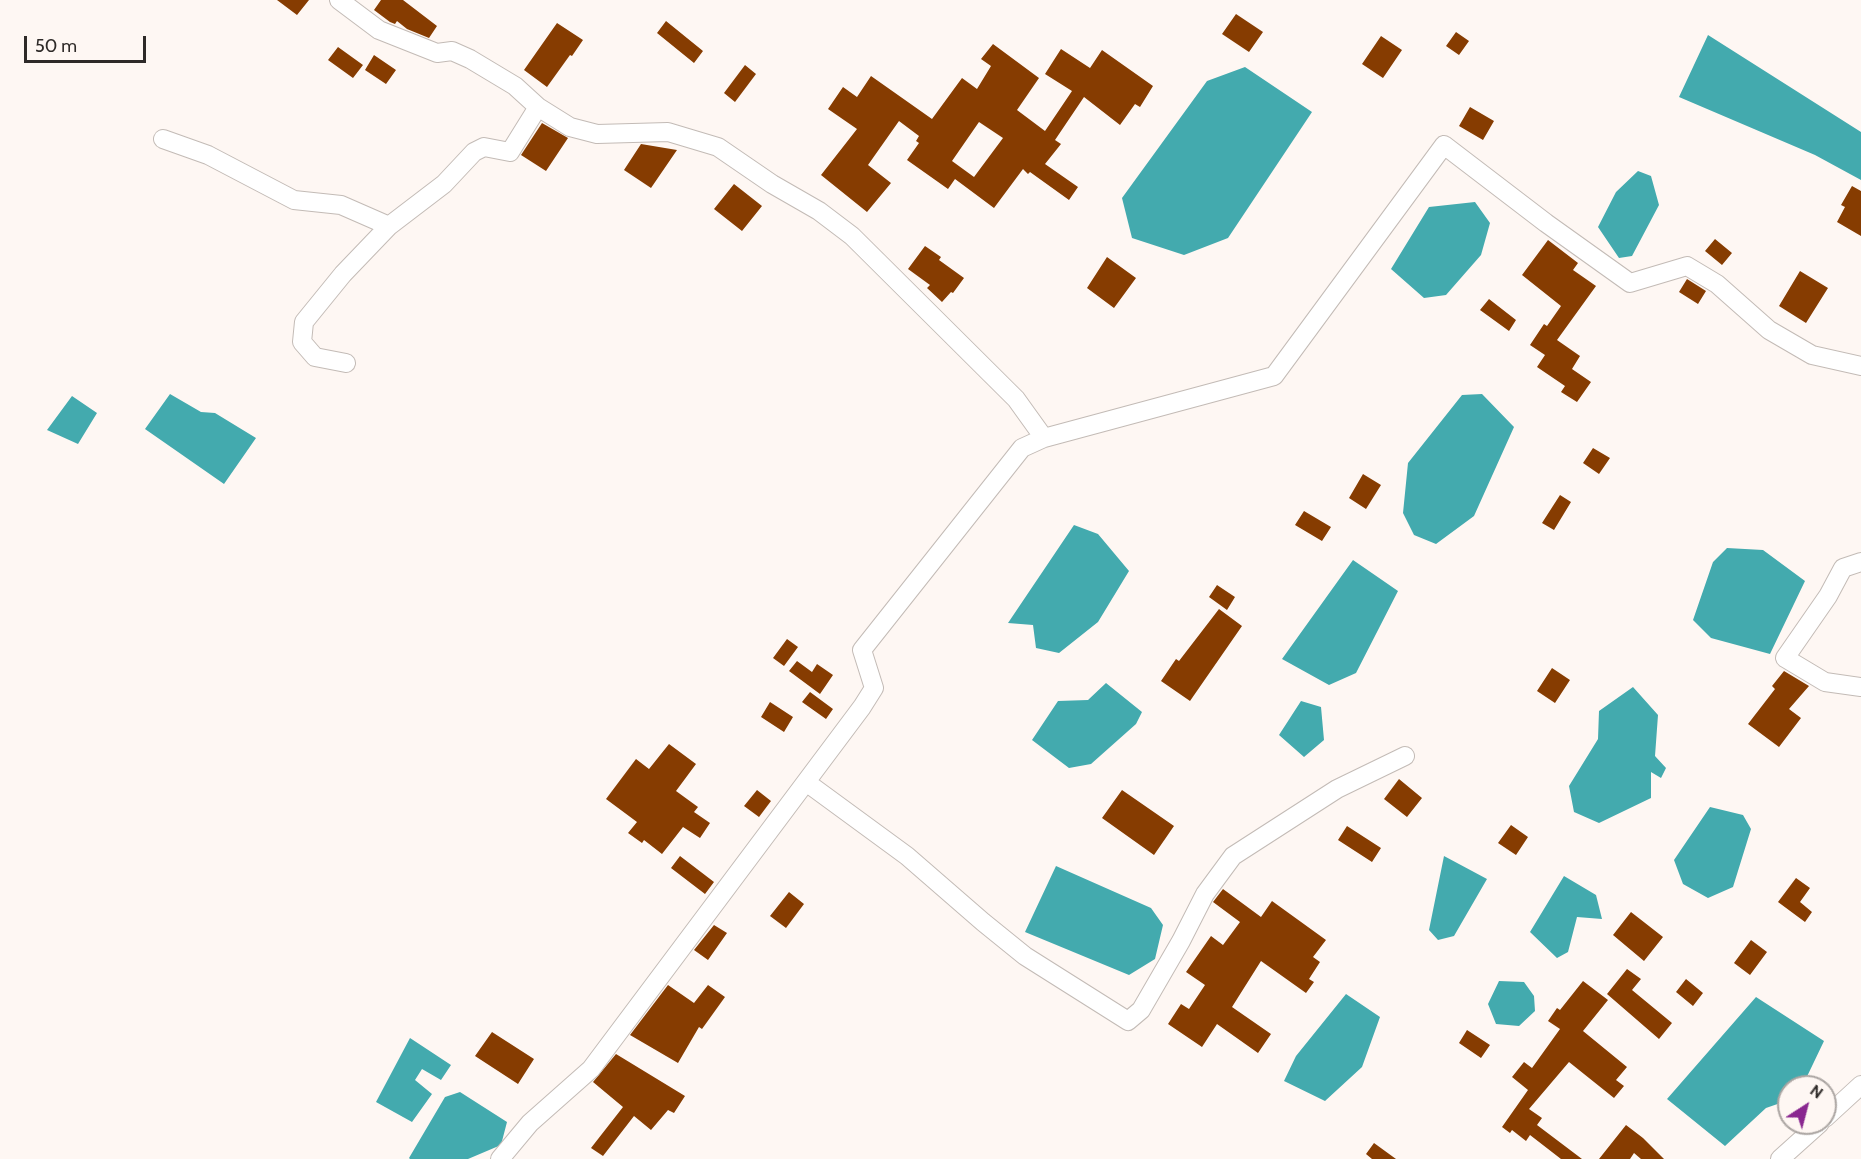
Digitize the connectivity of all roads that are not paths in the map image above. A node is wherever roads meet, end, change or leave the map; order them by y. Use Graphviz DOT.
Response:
graph roads {
  1 [pos="339,0"];
  2 [pos="538,107"];
  3 [pos="163,140"];
  4 [pos="389,225"];
  5 [pos="346,363"];
  6 [pos="1861,366"];
  7 [pos="1044,438"];
  8 [pos="1861,562"];
  9 [pos="1861,687"];
  10 [pos="1405,756"];
  11 [pos="806,782"];
  12 [pos="1861,1085"];
  13 [pos="1837,1107"];
  14 [pos="1807,1135"];
  15 [pos="500,1159"];
  16 [pos="1780,1159"];
  1 -- 2 [label="street"];
  2 -- 4 [label="street"];
  2 -- 7 [label="street"];
  3 -- 4 [label="street"];
  4 -- 5 [label="street"];
  6 -- 7 [label="street"];
  7 -- 11 [label="street"];
  8 -- 9 [label="street"];
  10 -- 11 [label="street"];
  11 -- 15 [label="street"];
  12 -- 13 [label="street"];
  14 -- 16 [label="street"];
}
